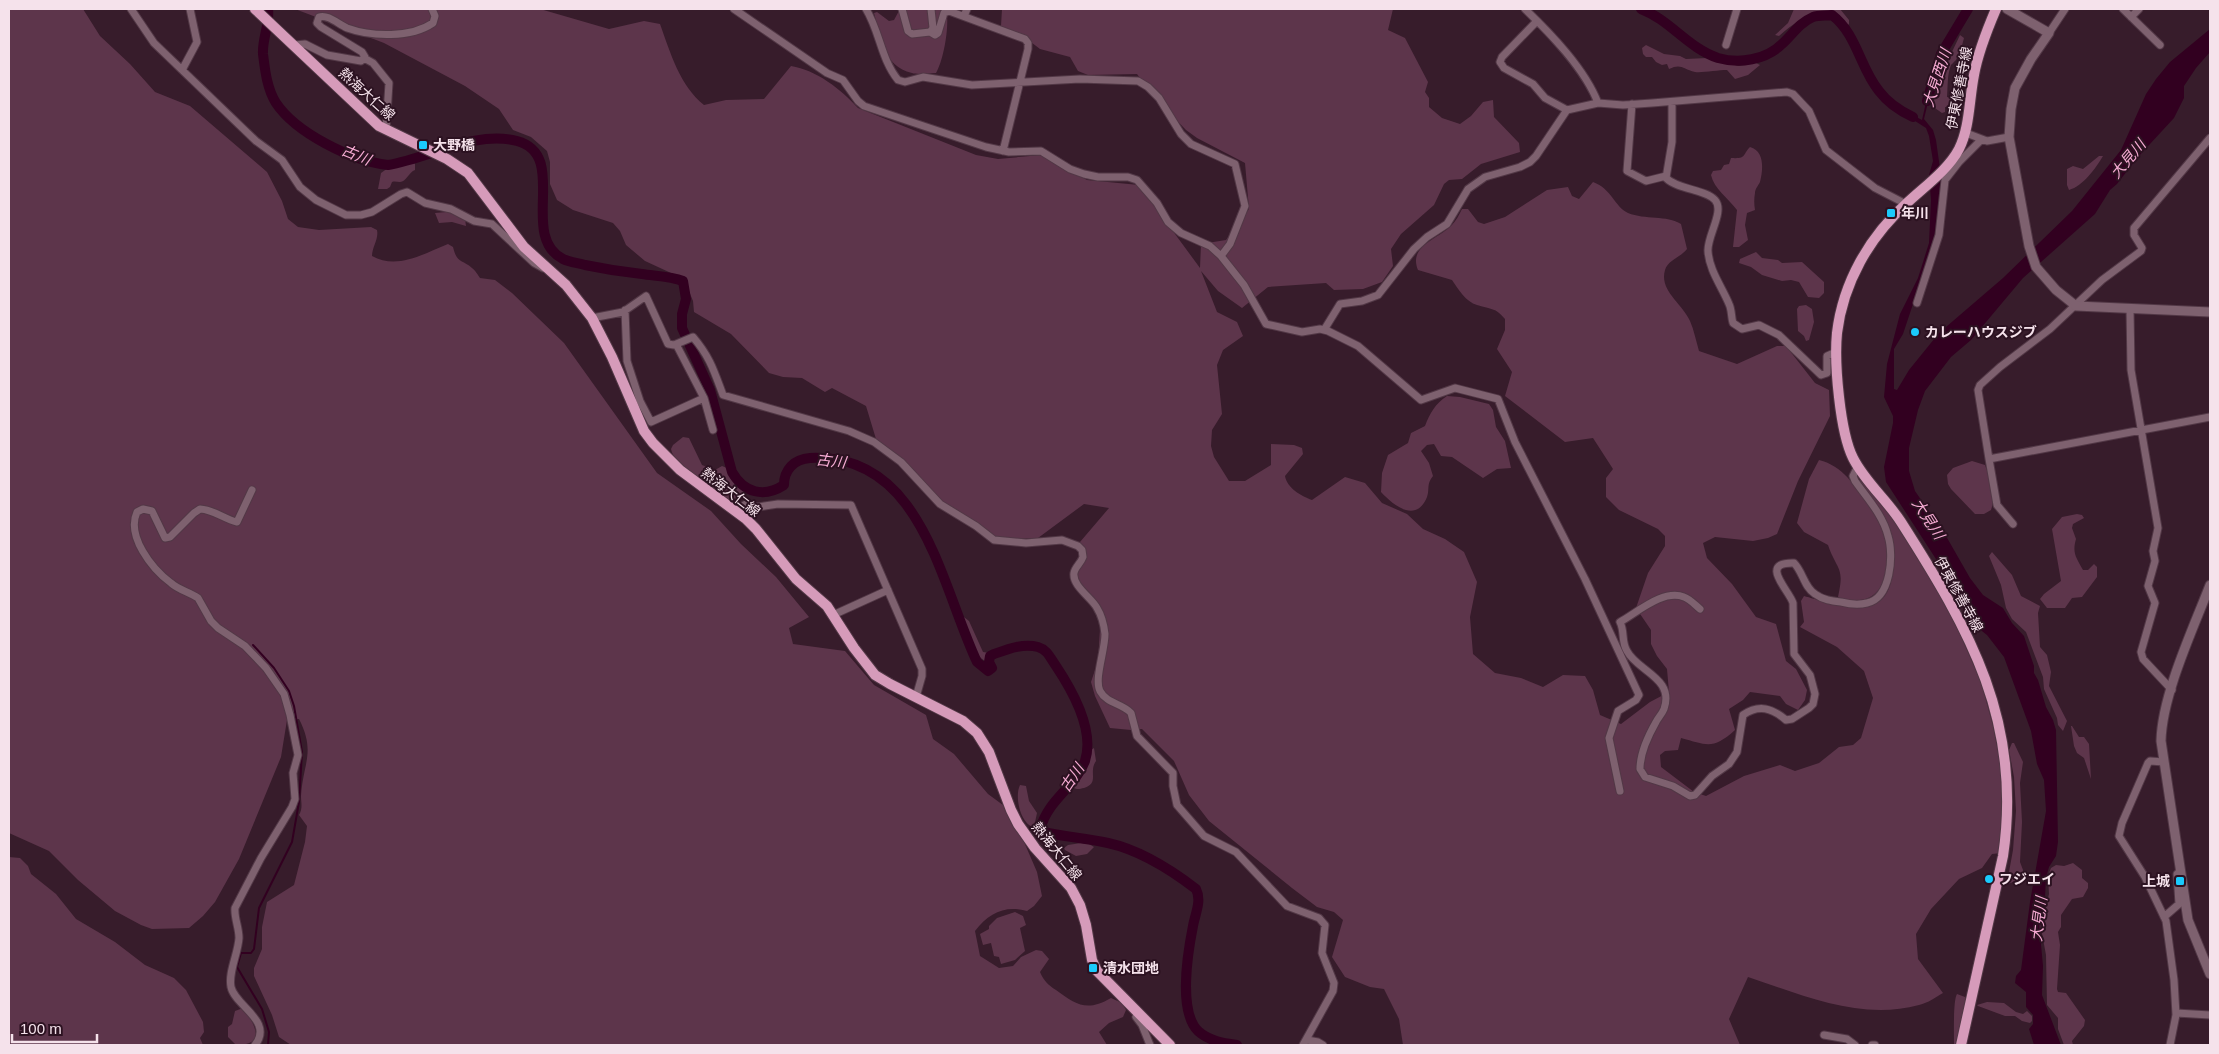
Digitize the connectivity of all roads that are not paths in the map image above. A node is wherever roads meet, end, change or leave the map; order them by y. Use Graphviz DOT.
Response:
graph roads {
  1 [pos="130,9"];
  2 [pos="190,9"];
  3 [pos="432,9"];
  4 [pos="734,9"];
  5 [pos="866,9"];
  6 [pos="902,9"];
  7 [pos="931,9"];
  8 [pos="968,9"];
  9 [pos="1525,9"];
  10 [pos="1737,9"];
  11 [pos="1996,9"];
  12 [pos="2007,9"];
  13 [pos="2065,9"];
  14 [pos="2122,9"];
  15 [pos="2139,9"];
  16 [pos="259,12"];
  17 [pos="964,16"];
  18 [pos="2131,17"];
  19 [pos="1537,21"];
  20 [pos="930,32"];
  21 [pos="2049,33"];
  22 [pos="295,45"];
  23 [pos="1726,45"];
  24 [pos="2160,45"];
  25 [pos="364,58"];
  26 [pos="182,70"];
  27 [pos="1020,83"];
  28 [pos="1672,102"];
  29 [pos="1598,104"];
  30 [pos="1632,104"];
  31 [pos="1567,110"];
  32 [pos="386,130"];
  33 [pos="1966,133"];
  34 [pos="2009,137"];
  35 [pos="2210,138"];
  36 [pos="1981,140"];
  37 [pos="1004,151"];
  38 [pos="1666,176"];
  39 [pos="1906,204"];
  40 [pos="1221,256"];
  41 [pos="548,270"];
  42 [pos="1917,304"];
  43 [pos="2076,306"];
  44 [pos="2130,309"];
  45 [pos="625,310"];
  46 [pos="2210,312"];
  47 [pos="592,318"];
  48 [pos="1324,330"];
  49 [pos="678,343"];
  50 [pos="1836,352"];
  51 [pos="704,398"];
  52 [pos="2210,417"];
  53 [pos="713,430"];
  54 [pos="2142,430"];
  55 [pos="1989,459"];
  56 [pos="1858,466"];
  57 [pos="252,490"];
  58 [pos="735,511"];
  59 [pos="2013,524"];
  60 [pos="2210,585"];
  61 [pos="888,590"];
  62 [pos="1700,609"];
  63 [pos="833,615"];
  64 [pos="2172,690"];
  65 [pos="916,698"];
  66 [pos="2164,762"];
  67 [pos="1620,791"];
  68 [pos="2180,871"];
  69 [pos="2164,917"];
  70 [pos="2210,974"];
  71 [pos="1131,1005"];
  72 [pos="2176,1013"];
  73 [pos="2210,1016"];
  74 [pos="1824,1035"];
  75 [pos="1305,1043"];
  76 [pos="255,1045"];
  77 [pos="1150,1045"];
  78 [pos="1170,1045"];
  79 [pos="1323,1045"];
  80 [pos="1854,1045"];
  81 [pos="1961,1045"];
  82 [pos="2170,1045"];
  1 -- 26 [label="street"];
  2 -- 26 [label="street"];
  3 -- 25 [label="street"];
  4 -- 37 [label="street"];
  5 -- 27 [label="street"];
  6 -- 20 [label="street"];
  7 -- 20 [label="street"];
  8 -- 17 [label="street"];
  9 -- 19 [label="street"];
  10 -- 23 [label="street"];
  11 -- 33 [label="main road, 伊東修善寺線"];
  12 -- 21 [label="street"];
  13 -- 21 [label="street"];
  14 -- 18 [label="street"];
  15 -- 18 [label="street"];
  16 -- 22 [label="main road, 熱海大仁線"];
  17 -- 20 [label="street"];
  17 -- 27 [label="street"];
  18 -- 24 [label="street"];
  19 -- 29 [label="street"];
  19 -- 31 [label="street"];
  21 -- 34 [label="street"];
  22 -- 25 [label="street"];
  22 -- 32 [label="main road, 熱海大仁線"];
  25 -- 32 [label="street"];
  26 -- 41 [label="street"];
  27 -- 37 [label="street"];
  27 -- 40 [label="street"];
  28 -- 30 [label="street"];
  28 -- 38 [label="street"];
  28 -- 39 [label="street"];
  29 -- 30 [label="street"];
  29 -- 31 [label="street"];
  30 -- 38 [label="street"];
  31 -- 48 [label="street"];
  32 -- 41 [label="main road, 熱海大仁線"];
  33 -- 36 [label="street"];
  33 -- 39 [label="main road, 伊東修善寺線"];
  34 -- 36 [label="street"];
  34 -- 43 [label="street"];
  35 -- 43 [label="street"];
  36 -- 42 [label="street"];
  37 -- 40 [label="street"];
  38 -- 50 [label="street"];
  39 -- 50 [label="main road, 伊東修善寺線"];
  40 -- 48 [label="street"];
  41 -- 47 [label="main road, 熱海大仁線"];
  43 -- 44 [label="street"];
  43 -- 55 [label="street"];
  44 -- 46 [label="street"];
  44 -- 54 [label="street"];
  45 -- 47 [label="street"];
  45 -- 49 [label="street"];
  45 -- 51 [label="street"];
  47 -- 58 [label="main road, 熱海大仁線"];
  48 -- 67 [label="street"];
  49 -- 51 [label="street"];
  49 -- 75 [label="street"];
  50 -- 56 [label="main road, 伊東修善寺線"];
  51 -- 53 [label="street"];
  52 -- 54 [label="street"];
  54 -- 55 [label="street"];
  54 -- 64 [label="street"];
  55 -- 59 [label="street"];
  56 -- 62 [label="street"];
  56 -- 81 [label="main road, 伊東修善寺線"];
  57 -- 76 [label="street"];
  58 -- 61 [label="street"];
  58 -- 63 [label="main road, 熱海大仁線"];
  60 -- 64 [label="street"];
  61 -- 63 [label="street"];
  61 -- 65 [label="street"];
  63 -- 65 [label="main road, 熱海大仁線"];
  64 -- 66 [label="street"];
  65 -- 71 [label="main road, 熱海大仁線"];
  66 -- 68 [label="street"];
  66 -- 69 [label="street"];
  68 -- 69 [label="street"];
  68 -- 70 [label="street"];
  69 -- 72 [label="street"];
  71 -- 77 [label="street"];
  71 -- 78 [label="main road, 熱海大仁線"];
  72 -- 73 [label="street"];
  72 -- 82 [label="street"];
  74 -- 80 [label="street"];
  75 -- 79 [label="street"];
}
